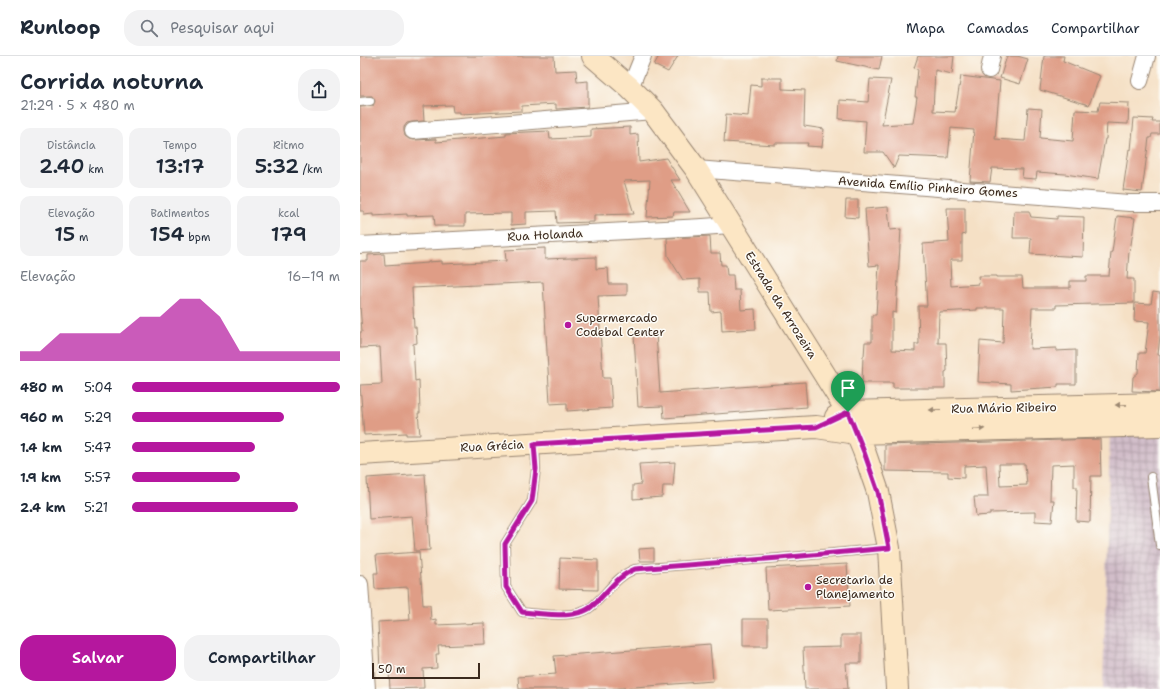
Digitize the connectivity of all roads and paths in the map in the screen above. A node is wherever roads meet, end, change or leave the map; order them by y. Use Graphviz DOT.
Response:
graph roads {
  1 [pos="593,56"];
  2 [pos="643,56"];
  3 [pos="1147,56"];
  4 [pos="1140,81"];
  5 [pos="630,88"];
  6 [pos="370,101"];
  7 [pos="360,102"];
  8 [pos="653,111"];
  9 [pos="413,131"];
  10 [pos="696,169"];
  11 [pos="1160,203"];
  12 [pos="730,225"];
  13 [pos="360,245"];
  14 [pos="1160,404"];
  15 [pos="848,412"];
  16 [pos="1160,425"];
  17 [pos="816,427"];
  18 [pos="856,433"];
  19 [pos="534,444"];
  20 [pos="360,454"];
  21 [pos="1151,477"];
  22 [pos="1160,545"];
  23 [pos="889,548"];
  24 [pos="360,584"];
  25 [pos="367,689"];
  26 [pos="897,689"];
  1 -- 5 [label="main road, Estrada da Arrozeira"];
  2 -- 5 [label="street"];
  3 -- 4 [label="street"];
  5 -- 8 [label="main road, Estrada da Arrozeira"];
  6 -- 7 [label="lane"];
  8 -- 9 [label="street"];
  8 -- 10 [label="main road, Estrada da Arrozeira"];
  10 -- 11 [label="street, Avenida Emílio Pinheiro Gomes"];
  10 -- 12 [label="main road, Estrada da Arrozeira"];
  12 -- 13 [label="street, Rua Holanda"];
  12 -- 15 [label="main road, Estrada da Arrozeira"];
  14 -- 15 [label="main road, Rua Mário Ribeiro, one-way"];
  15 -- 17 [label="main road, Rua Grécia"];
  15 -- 18 [label="main road, Estrada da Arrozeira"];
  18 -- 16 [label="main road, Rua Mário Ribeiro, one-way"];
  17 -- 18 [label="main road, Rua Grécia"];
  17 -- 19 [label="main road, Rua Grécia"];
  18 -- 23 [label="main road, Estrada da Arrozeira"];
  19 -- 20 [label="main road, Rua Grécia"];
  19 -- 23 [label="lane"];
  21 -- 22 [label="lane"];
  23 -- 26 [label="main road, Estrada da Arrozeira"];
  24 -- 25 [label="street"];
}
